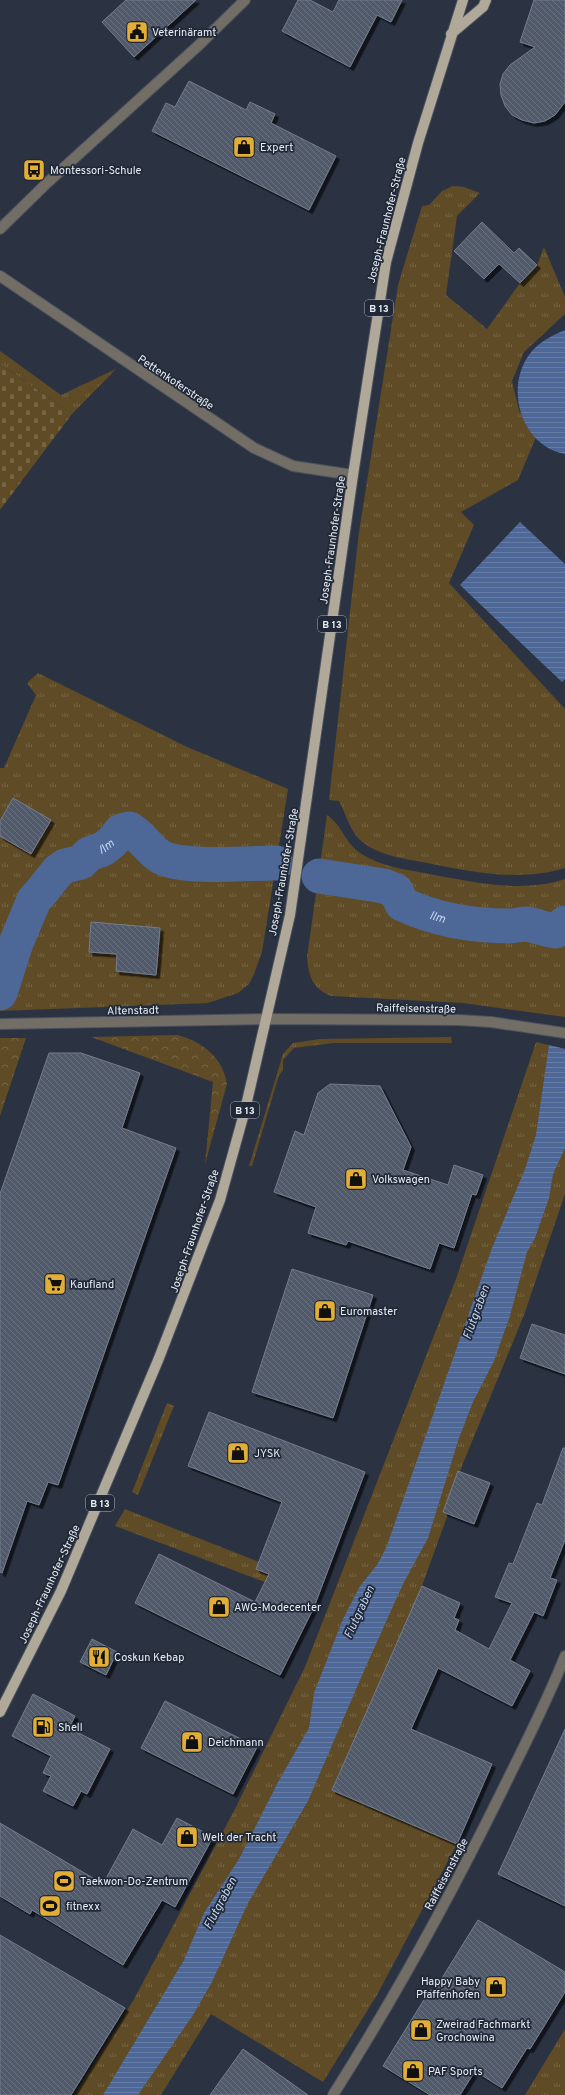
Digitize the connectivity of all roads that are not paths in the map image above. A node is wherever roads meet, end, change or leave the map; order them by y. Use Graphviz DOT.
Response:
graph roads {
  1 [pos="245,0"];
  2 [pos="463,0"];
  3 [pos="486,0"];
  4 [pos="451,34"];
  5 [pos="0,229"];
  6 [pos="0,276"];
  7 [pos="353,475"];
  8 [pos="267,1019"];
  9 [pos="0,1024"];
  10 [pos="565,1033"];
  11 [pos="565,1656"];
  12 [pos="0,1712"];
  13 [pos="333,2095"];
  1 -- 5 [label="street"];
  2 -- 4 [label="main road, Joseph-Fraunhofer-Straße / B 13"];
  3 -- 4 [label="main road"];
  4 -- 7 [label="main road, Joseph-Fraunhofer-Straße / B 13"];
  6 -- 7 [label="street, Pettenkoferstraße"];
  7 -- 8 [label="main road, Joseph-Fraunhofer-Straße / B 13"];
  8 -- 9 [label="street, Altenstadt"];
  8 -- 10 [label="street, Raiffeisenstraße"];
  8 -- 12 [label="main road, Joseph-Fraunhofer-Straße / B 13"];
  11 -- 13 [label="street, Raiffeisenstraße"];
}
